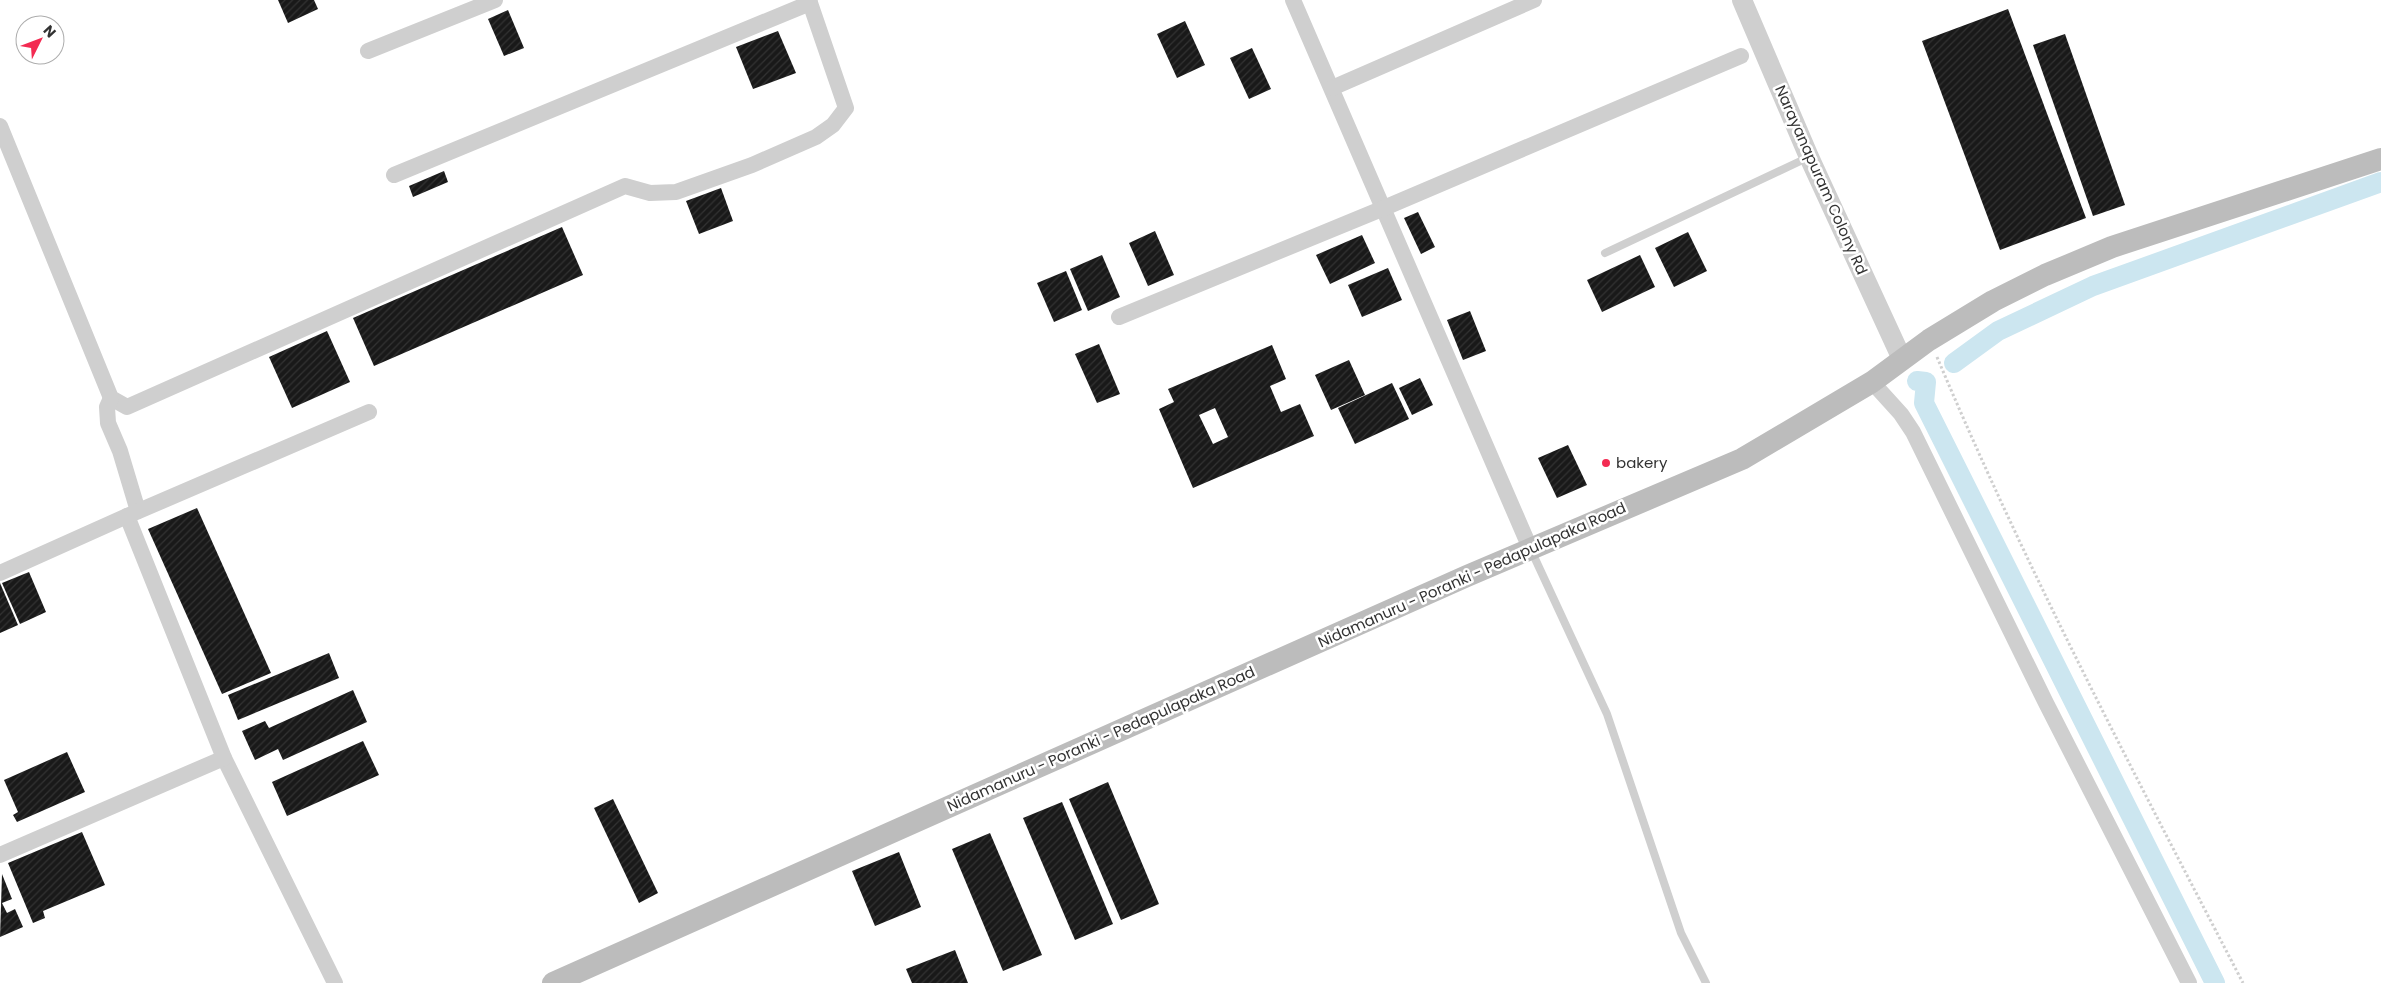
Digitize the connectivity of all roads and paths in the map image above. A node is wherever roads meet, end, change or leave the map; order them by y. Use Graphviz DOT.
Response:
graph roads {
  1 [pos="495,0"];
  2 [pos="1293,0"];
  3 [pos="1534,0"];
  4 [pos="1742,0"];
  5 [pos="809,1"];
  6 [pos="368,51"];
  7 [pos="1741,56"];
  8 [pos="1332,88"];
  9 [pos="0,126"];
  10 [pos="1809,157"];
  11 [pos="2381,159"];
  12 [pos="394,176"];
  13 [pos="1384,208"];
  14 [pos="1605,253"];
  15 [pos="1119,317"];
  16 [pos="1929,340"];
  17 [pos="1902,359"];
  18 [pos="1872,382"];
  19 [pos="111,398"];
  20 [pos="369,412"];
  21 [pos="133,513"];
  22 [pos="1530,548"];
  23 [pos="0,573"];
  24 [pos="224,758"];
  25 [pos="0,855"];
  26 [pos="335,983"];
  27 [pos="553,983"];
  28 [pos="1706,983"];
  29 [pos="2189,983"];
  30 [pos="2243,983"];
  1 -- 6 [label="street"];
  2 -- 8 [label="street"];
  3 -- 8 [label="street"];
  4 -- 10 [label="street, Narayanapuram Colony Rd"];
  5 -- 12 [label="street"];
  5 -- 19 [label="street"];
  7 -- 13 [label="street"];
  8 -- 13 [label="street"];
  9 -- 19 [label="street"];
  10 -- 14 [label="lane"];
  10 -- 17 [label="street, Narayanapuram Colony Rd"];
  11 -- 16 [label="main road, Nidamanuru - Poranki - Pedapulapaka Road"];
  13 -- 15 [label="street"];
  13 -- 22 [label="street"];
  16 -- 17 [label="main road, Nidamanuru - Poranki - Pedapulapaka Road"];
  16 -- 30 [label="path"];
  17 -- 18 [label="main road, Nidamanuru - Poranki - Pedapulapaka Road"];
  18 -- 22 [label="main road, Nidamanuru - Poranki - Pedapulapaka Road"];
  18 -- 29 [label="street"];
  19 -- 21 [label="street"];
  20 -- 21 [label="street"];
  21 -- 23 [label="street"];
  21 -- 24 [label="street"];
  22 -- 27 [label="main road, Nidamanuru - Poranki - Pedapulapaka Road"];
  22 -- 28 [label="lane"];
  24 -- 25 [label="street"];
  24 -- 26 [label="street"];
}
